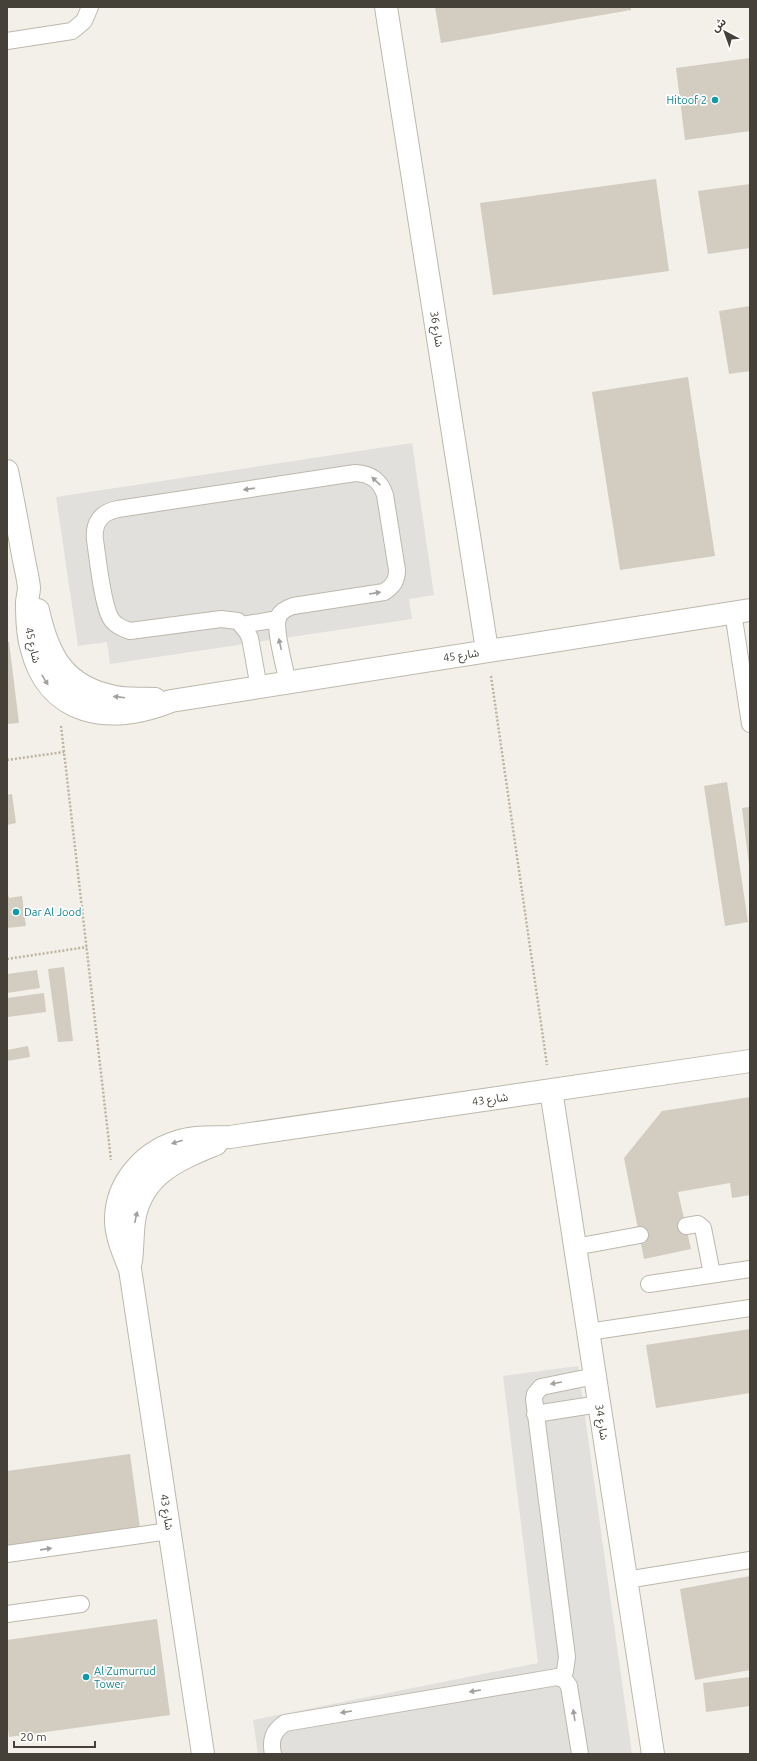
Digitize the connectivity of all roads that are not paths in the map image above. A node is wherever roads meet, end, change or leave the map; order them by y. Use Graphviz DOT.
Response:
graph roads {
  1 [pos="90,7"];
  2 [pos="386,7"];
  3 [pos="7,41"];
  4 [pos="7,471"];
  5 [pos="29,589"];
  6 [pos="741,611"];
  7 [pos="278,620"];
  8 [pos="242,625"];
  9 [pos="487,650"];
  10 [pos="288,683"];
  11 [pos="259,688"];
  12 [pos="171,701"];
  13 [pos="750,724"];
  14 [pos="750,1061"];
  15 [pos="551,1090"];
  16 [pos="686,1226"];
  17 [pos="640,1235"];
  18 [pos="575,1247"];
  19 [pos="750,1269"];
  20 [pos="712,1274"];
  21 [pos="649,1284"];
  22 [pos="750,1308"];
  23 [pos="588,1332"];
  24 [pos="595,1376"];
  25 [pos="599,1404"];
  26 [pos="535,1414"];
  27 [pos="170,1531"];
  28 [pos="7,1554"];
  29 [pos="750,1560"];
  30 [pos="626,1580"];
  31 [pos="81,1604"];
  32 [pos="7,1614"];
  33 [pos="562,1678"];
  34 [pos="203,1754"];
  35 [pos="273,1754"];
  36 [pos="580,1754"];
  37 [pos="653,1754"];
  1 -- 3 [label="lane"];
  2 -- 9 [label="street, شارع 36"];
  4 -- 5 [label="street, شارع 45"];
  12 -- 5 [label="street, شارع 45, one-way"];
  5 -- 12 [label="street, شارع 45, one-way"];
  6 -- 9 [label="street, شارع 45"];
  6 -- 13 [label="lane"];
  7 -- 8 [label="lane"];
  7 -- 8 [label="lane, one-way"];
  10 -- 7 [label="lane, one-way"];
  8 -- 11 [label="lane"];
  9 -- 10 [label="street, شارع 45"];
  10 -- 11 [label="street, شارع 45"];
  11 -- 12 [label="street, شارع 45"];
  14 -- 15 [label="street, شارع 43"];
  15 -- 18 [label="street, شارع 34"];
  15 -- 27 [label="street, شارع 43"];
  16 -- 20 [label="lane"];
  17 -- 18 [label="lane"];
  18 -- 23 [label="street, شارع 34"];
  19 -- 20 [label="lane"];
  20 -- 21 [label="lane"];
  22 -- 23 [label="lane"];
  23 -- 24 [label="street, شارع 34"];
  24 -- 25 [label="street, شارع 34"];
  24 -- 26 [label="lane, one-way"];
  25 -- 26 [label="lane"];
  25 -- 30 [label="street, شارع 34"];
  26 -- 33 [label="lane"];
  28 -- 27 [label="lane, one-way"];
  27 -- 34 [label="street, شارع 43"];
  29 -- 30 [label="lane"];
  30 -- 37 [label="street, شارع 34"];
  31 -- 32 [label="lane"];
  33 -- 35 [label="lane, one-way"];
  36 -- 33 [label="lane, one-way"];
}
